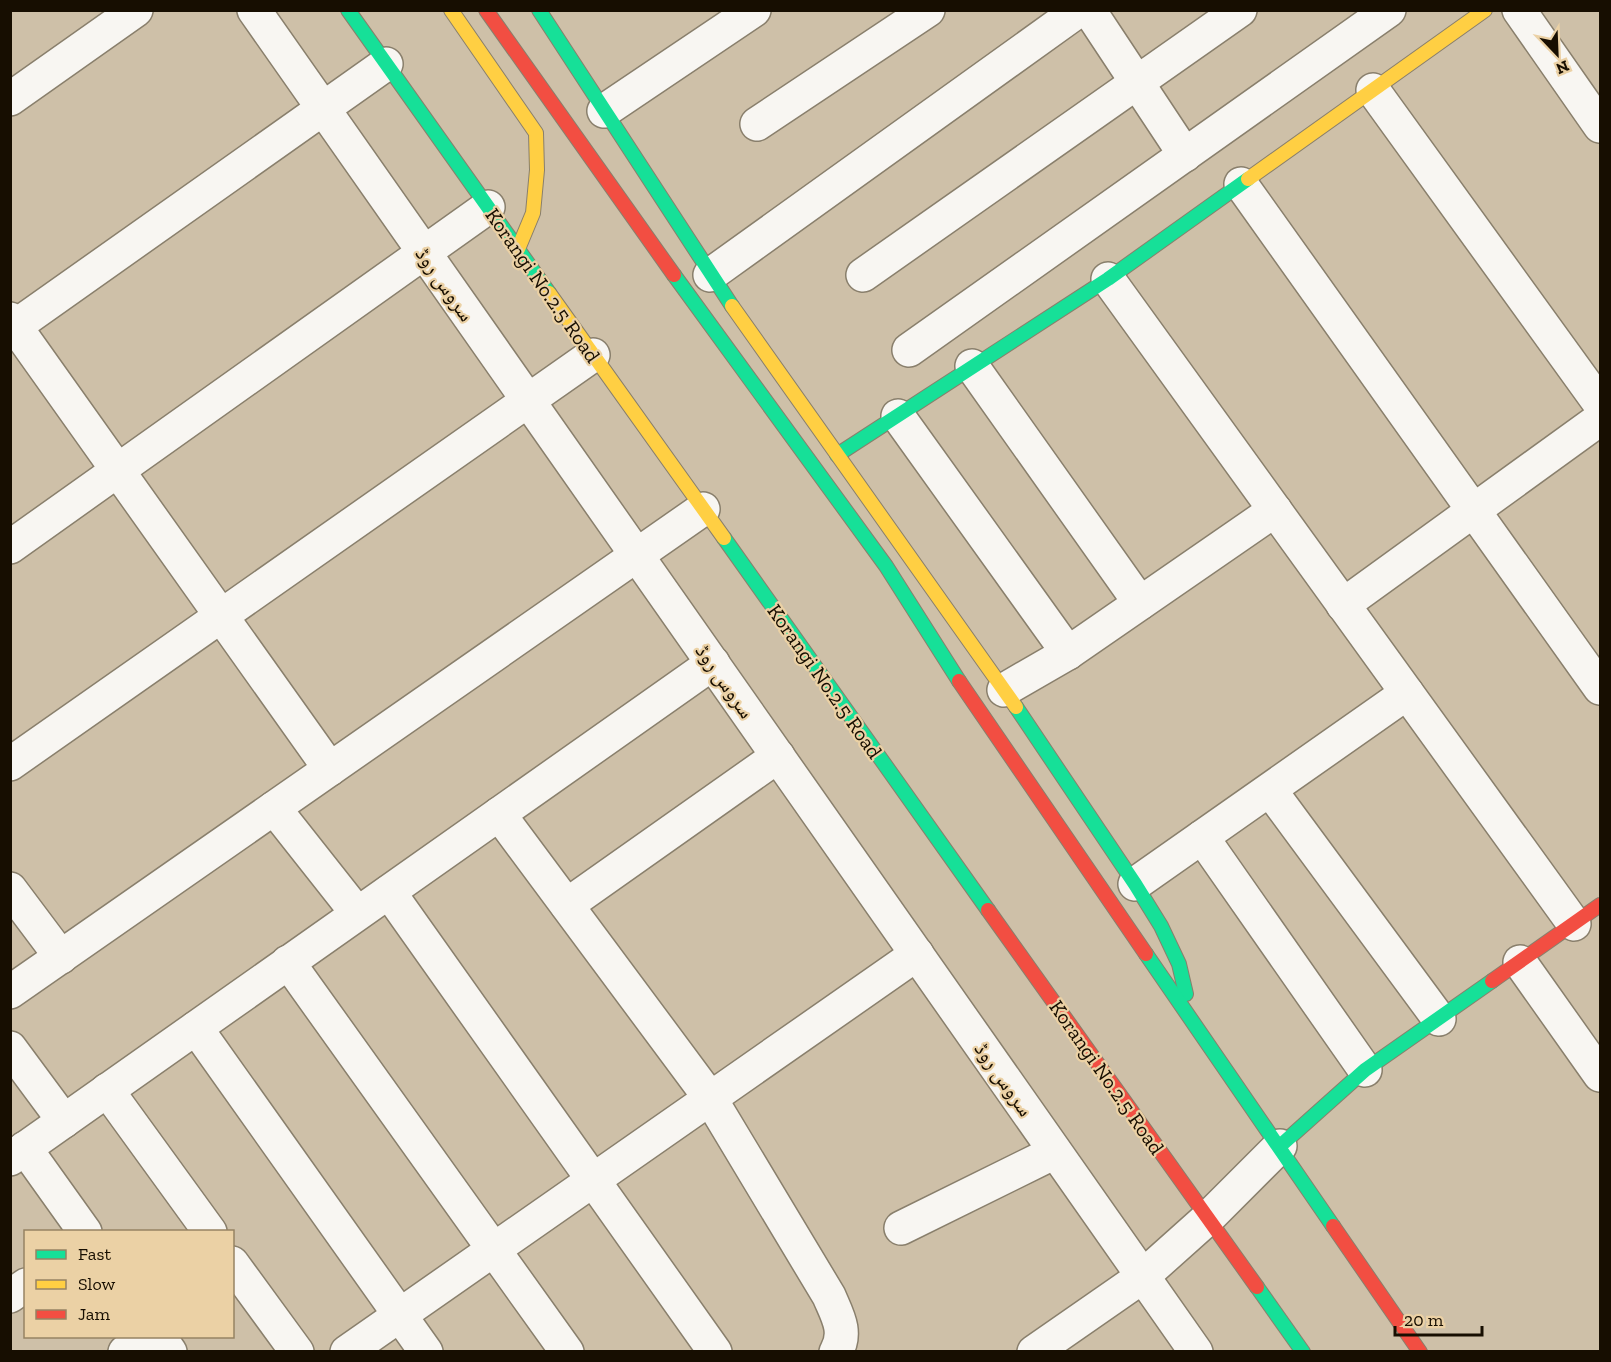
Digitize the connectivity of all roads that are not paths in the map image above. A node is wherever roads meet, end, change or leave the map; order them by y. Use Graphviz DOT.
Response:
graph roads {
  1 [pos="136,10"];
  2 [pos="254,10"];
  3 [pos="348,10"];
  4 [pos="451,10"];
  5 [pos="486,10"];
  6 [pos="539,10"];
  7 [pos="754,10"];
  8 [pos="928,10"];
  9 [pos="1078,10"];
  10 [pos="1089,10"];
  11 [pos="1240,10"];
  12 [pos="1389,10"];
  13 [pos="1519,10"];
  14 [pos="1481,12"];
  15 [pos="386,64"];
  16 [pos="1138,84"];
  17 [pos="1373,90"];
  18 [pos="10,99"];
  19 [pos="323,108"];
  20 [pos="604,111"];
  21 [pos="757,124"];
  22 [pos="1600,126"];
  23 [pos="1185,155"];
  24 [pos="1241,184"];
  25 [pos="488,207"];
  26 [pos="518,249"];
  27 [pos="424,253"];
  28 [pos="863,274"];
  29 [pos="710,275"];
  30 [pos="1108,279"];
  31 [pos="12,325"];
  32 [pos="909,350"];
  33 [pos="593,355"];
  34 [pos="972,366"];
  35 [pos="528,401"];
  36 [pos="1600,405"];
  37 [pos="898,416"];
  38 [pos="1600,419"];
  39 [pos="837,455"];
  40 [pos="118,471"];
  41 [pos="703,509"];
  42 [pos="1275,510"];
  43 [pos="1474,510"];
  44 [pos="10,547"];
  45 [pos="637,554"];
  46 [pos="1140,603"];
  47 [pos="1343,605"];
  48 [pos="221,616"];
  49 [pos="1068,653"];
  50 [pos="713,663"];
  51 [pos="1600,688"];
  52 [pos="1004,690"];
  53 [pos="1407,693"];
  54 [pos="778,756"];
  55 [pos="10,764"];
  56 [pos="330,769"];
  57 [pos="1270,790"];
  58 [pos="274,808"];
  59 [pos="499,814"];
  60 [pos="1202,837"];
  61 [pos="1135,884"];
  62 [pos="10,889"];
  63 [pos="389,892"];
  64 [pos="567,905"];
  65 [pos="1600,905"];
  66 [pos="357,913"];
  67 [pos="1574,924"];
  68 [pos="917,954"];
  69 [pos="61,957"];
  70 [pos="288,962"];
  71 [pos="1520,962"];
  72 [pos="10,992"];
  73 [pos="1439,1019"];
  74 [pos="1193,1020"];
  75 [pos="196,1028"];
  76 [pos="10,1048"];
  77 [pos="1365,1070"];
  78 [pos="1600,1075"];
  79 [pos="107,1090"];
  80 [pos="710,1098"];
  81 [pos="64,1121"];
  82 [pos="1280,1146"];
  83 [pos="1055,1152"];
  84 [pos="18,1153"];
  85 [pos="593,1180"];
  86 [pos="1208,1218"];
  87 [pos="901,1228"];
  88 [pos="83,1230"];
  89 [pos="209,1230"];
  90 [pos="494,1249"];
  91 [pos="234,1266"];
  92 [pos="1142,1276"];
  93 [pos="24,1286"];
  94 [pos="10,1296"];
  95 [pos="400,1315"];
  96 [pos="143,1338"];
  97 [pos="160,1338"];
  98 [pos="125,1352"];
  99 [pos="170,1352"];
  100 [pos="297,1352"];
  101 [pos="347,1352"];
  102 [pos="426,1352"];
  103 [pos="567,1352"];
  104 [pos="715,1352"];
  105 [pos="836,1352"];
  106 [pos="1034,1352"];
  107 [pos="1196,1352"];
  108 [pos="1303,1352"];
  109 [pos="1420,1352"];
  1 -- 18 [label="street"];
  2 -- 19 [label="street, سروس روڈ"];
  3 -- 15 [label="main road, Korangi No.2.5 Road"];
  4 -- 26 [label="main road"];
  5 -- 74 [label="main road"];
  6 -- 20 [label="main road"];
  7 -- 20 [label="street"];
  8 -- 21 [label="street"];
  9 -- 29 [label="street"];
  10 -- 16 [label="street"];
  11 -- 16 [label="street"];
  12 -- 23 [label="street"];
  13 -- 22 [label="street"];
  14 -- 17 [label="main road"];
  15 -- 19 [label="street"];
  15 -- 25 [label="main road, Korangi No.2.5 Road"];
  16 -- 23 [label="street"];
  16 -- 28 [label="street"];
  17 -- 24 [label="main road"];
  17 -- 36 [label="street"];
  19 -- 27 [label="street, سروس روڈ"];
  19 -- 31 [label="street"];
  20 -- 29 [label="main road"];
  23 -- 32 [label="street"];
  24 -- 30 [label="main road"];
  24 -- 43 [label="street"];
  25 -- 26 [label="main road, Korangi No.2.5 Road"];
  25 -- 27 [label="street"];
  26 -- 33 [label="main road, Korangi No.2.5 Road"];
  27 -- 35 [label="street, سروس روڈ"];
  27 -- 40 [label="street"];
  29 -- 39 [label="main road"];
  30 -- 34 [label="main road"];
  30 -- 42 [label="street"];
  31 -- 40 [label="street"];
  33 -- 35 [label="street"];
  33 -- 41 [label="main road, Korangi No.2.5 Road"];
  34 -- 37 [label="main road"];
  34 -- 46 [label="street"];
  35 -- 45 [label="street, سروس روڈ"];
  35 -- 48 [label="street"];
  37 -- 39 [label="main road"];
  37 -- 49 [label="street"];
  38 -- 43 [label="street"];
  39 -- 52 [label="main road"];
  40 -- 44 [label="street"];
  40 -- 48 [label="street"];
  41 -- 45 [label="street"];
  41 -- 86 [label="main road, Korangi No.2.5 Road"];
  42 -- 46 [label="street"];
  42 -- 47 [label="street"];
  43 -- 47 [label="street"];
  43 -- 51 [label="street"];
  45 -- 50 [label="street, سروس روڈ"];
  45 -- 56 [label="street"];
  46 -- 49 [label="street"];
  47 -- 53 [label="street"];
  48 -- 55 [label="street"];
  48 -- 56 [label="street"];
  49 -- 52 [label="street"];
  50 -- 54 [label="street, سروس روڈ"];
  50 -- 59 [label="street"];
  52 -- 61 [label="main road"];
  53 -- 57 [label="street"];
  53 -- 67 [label="street"];
  54 -- 64 [label="street"];
  54 -- 68 [label="street, سروس روڈ"];
  56 -- 58 [label="street"];
  57 -- 60 [label="street"];
  57 -- 73 [label="street"];
  58 -- 66 [label="street"];
  58 -- 69 [label="street"];
  59 -- 63 [label="street"];
  59 -- 64 [label="street"];
  60 -- 61 [label="street"];
  60 -- 77 [label="street"];
  61 -- 74 [label="main road"];
  62 -- 69 [label="street"];
  63 -- 66 [label="street"];
  63 -- 85 [label="street"];
  64 -- 80 [label="street"];
  65 -- 67 [label="main road"];
  66 -- 70 [label="street"];
  67 -- 71 [label="main road"];
  68 -- 80 [label="street"];
  68 -- 83 [label="street, سروس روڈ"];
  69 -- 72 [label="street"];
  70 -- 75 [label="street"];
  70 -- 90 [label="street"];
  71 -- 73 [label="main road"];
  71 -- 78 [label="street"];
  73 -- 77 [label="main road"];
  74 -- 82 [label="main road"];
  75 -- 79 [label="street"];
  75 -- 95 [label="street"];
  76 -- 81 [label="street"];
  77 -- 82 [label="main road"];
  79 -- 81 [label="street"];
  79 -- 89 [label="street"];
  80 -- 85 [label="street"];
  80 -- 105 [label="street"];
  81 -- 84 [label="street"];
  82 -- 86 [label="street"];
  82 -- 109 [label="main road"];
  83 -- 87 [label="street"];
  83 -- 92 [label="street, سروس روڈ"];
  84 -- 88 [label="street"];
  85 -- 90 [label="street"];
  85 -- 104 [label="street"];
  86 -- 92 [label="street"];
  86 -- 108 [label="main road, Korangi No.2.5 Road"];
  90 -- 95 [label="street"];
  90 -- 103 [label="street"];
  91 -- 100 [label="street"];
  92 -- 106 [label="street"];
  92 -- 107 [label="street, سروس روڈ"];
  93 -- 94 [label="street"];
  95 -- 101 [label="street"];
  95 -- 102 [label="street"];
  96 -- 98 [label="street"];
  97 -- 99 [label="street"];
}
